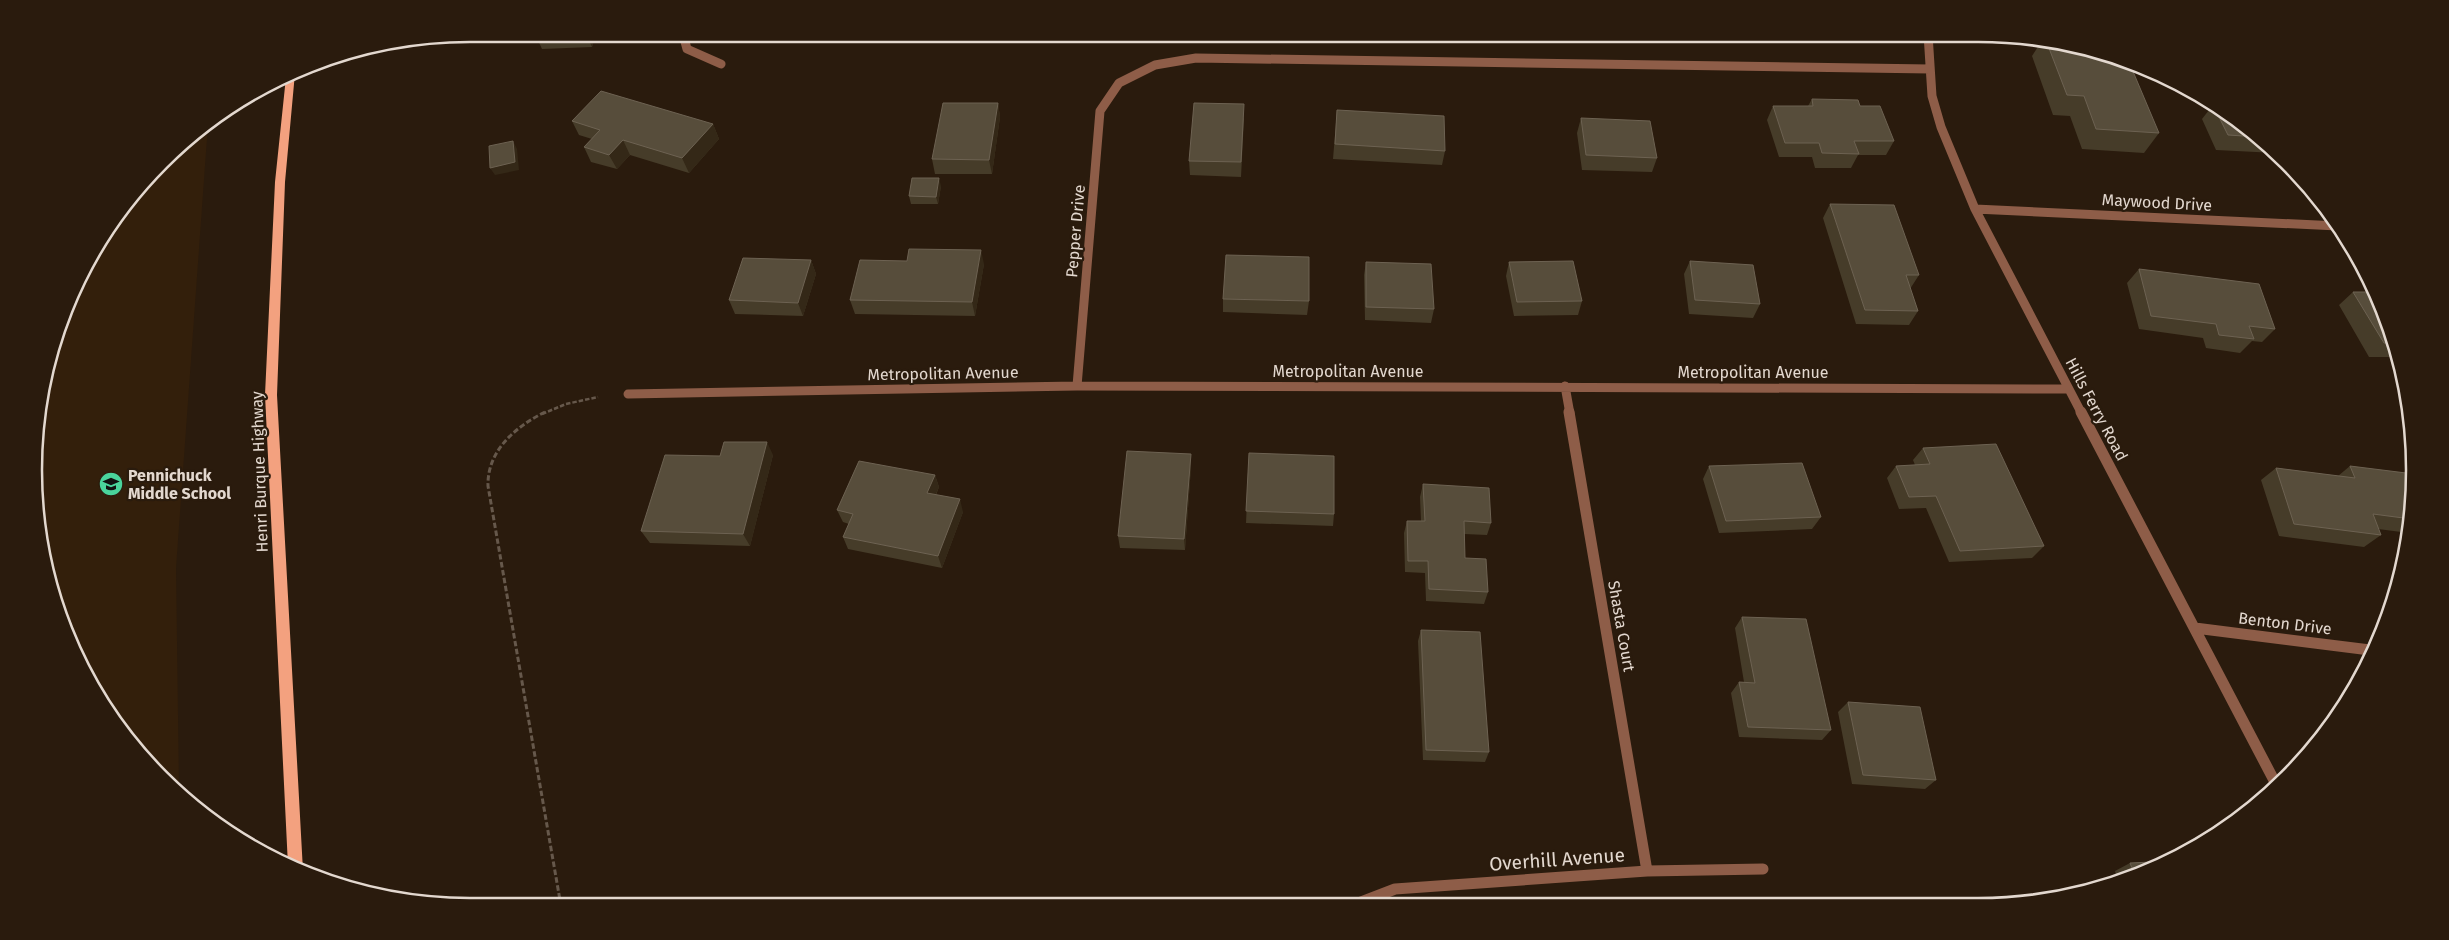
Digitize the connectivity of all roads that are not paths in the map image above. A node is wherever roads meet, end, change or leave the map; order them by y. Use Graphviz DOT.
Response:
graph roads {
  1 [pos="685,42"];
  2 [pos="1928,42"];
  3 [pos="721,64"];
  4 [pos="1930,69"];
  5 [pos="290,83"];
  6 [pos="1975,209"];
  7 [pos="2329,226"];
  8 [pos="1078,386"];
  9 [pos="1565,386"];
  10 [pos="2069,389"];
  11 [pos="628,394"];
  12 [pos="2195,628"];
  13 [pos="2367,650"];
  14 [pos="2274,779"];
  15 [pos="296,860"];
  16 [pos="1763,869"];
  17 [pos="1647,871"];
  18 [pos="1372,898"];
  1 -- 3 [label="street"];
  2 -- 4 [label="street, Hills Ferry Road"];
  4 -- 6 [label="street, Hills Ferry Road"];
  4 -- 8 [label="street, Pepper Drive"];
  5 -- 15 [label="main road, Henri Burque Highway"];
  6 -- 7 [label="street, Maywood Drive"];
  6 -- 10 [label="street, Hills Ferry Road"];
  8 -- 9 [label="street, Metropolitan Avenue"];
  8 -- 11 [label="street, Metropolitan Avenue"];
  9 -- 10 [label="street, Metropolitan Avenue"];
  9 -- 17 [label="street, Shasta Court"];
  10 -- 12 [label="street, Hills Ferry Road"];
  12 -- 13 [label="street, Benton Drive"];
  12 -- 14 [label="street, Hills Ferry Road"];
  16 -- 17 [label="street, Overhill Avenue"];
  17 -- 18 [label="street, Overhill Avenue"];
}
